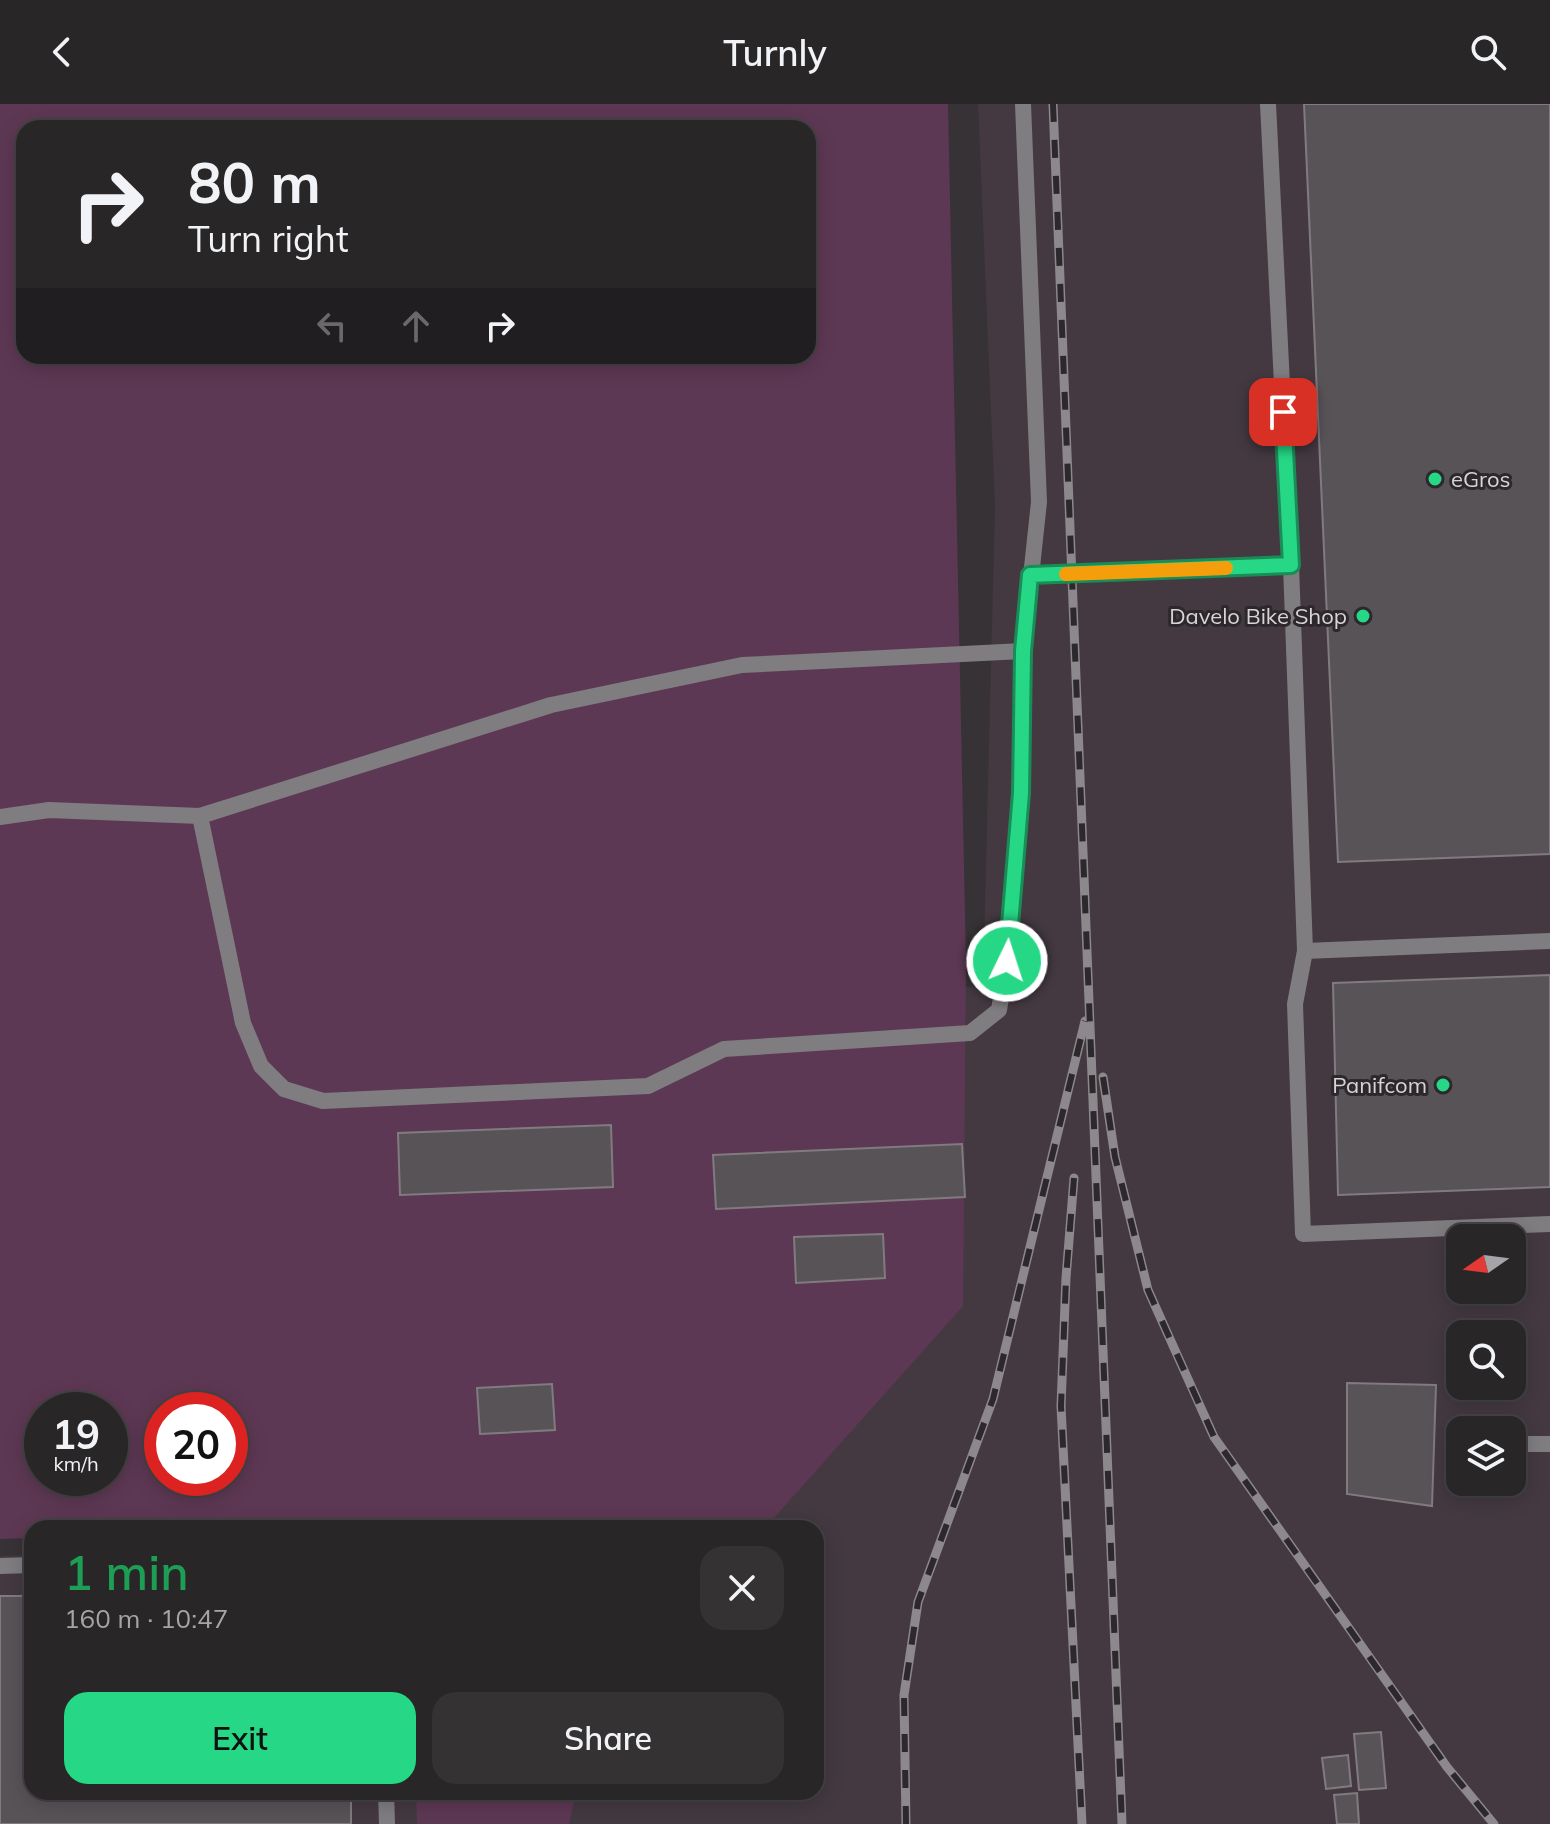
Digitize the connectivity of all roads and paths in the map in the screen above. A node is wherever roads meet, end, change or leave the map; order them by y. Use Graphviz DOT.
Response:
graph roads {
  1 [pos="1023,104"];
  2 [pos="1268,104"];
  3 [pos="1291,565"];
  4 [pos="1030,575"];
  5 [pos="1023,651"];
  6 [pos="200,816"];
  7 [pos="0,817"];
  8 [pos="1550,941"];
  9 [pos="1305,951"];
  10 [pos="1550,1224"];
  11 [pos="1526,1444"];
  12 [pos="1550,1444"];
  13 [pos="24,1565"];
  14 [pos="0,1566"];
  15 [pos="386,1800"];
  16 [pos="387,1824"];
  1 -- 4 [label="lane"];
  2 -- 3 [label="lane"];
  3 -- 4 [label="lane"];
  3 -- 9 [label="lane"];
  4 -- 5 [label="lane"];
  5 -- 6 [label="lane"];
  5 -- 6 [label="lane"];
  6 -- 7 [label="lane"];
  8 -- 9 [label="lane"];
  9 -- 10 [label="lane"];
  11 -- 12 [label="lane"];
  13 -- 14 [label="lane"];
  15 -- 16 [label="lane"];
}
